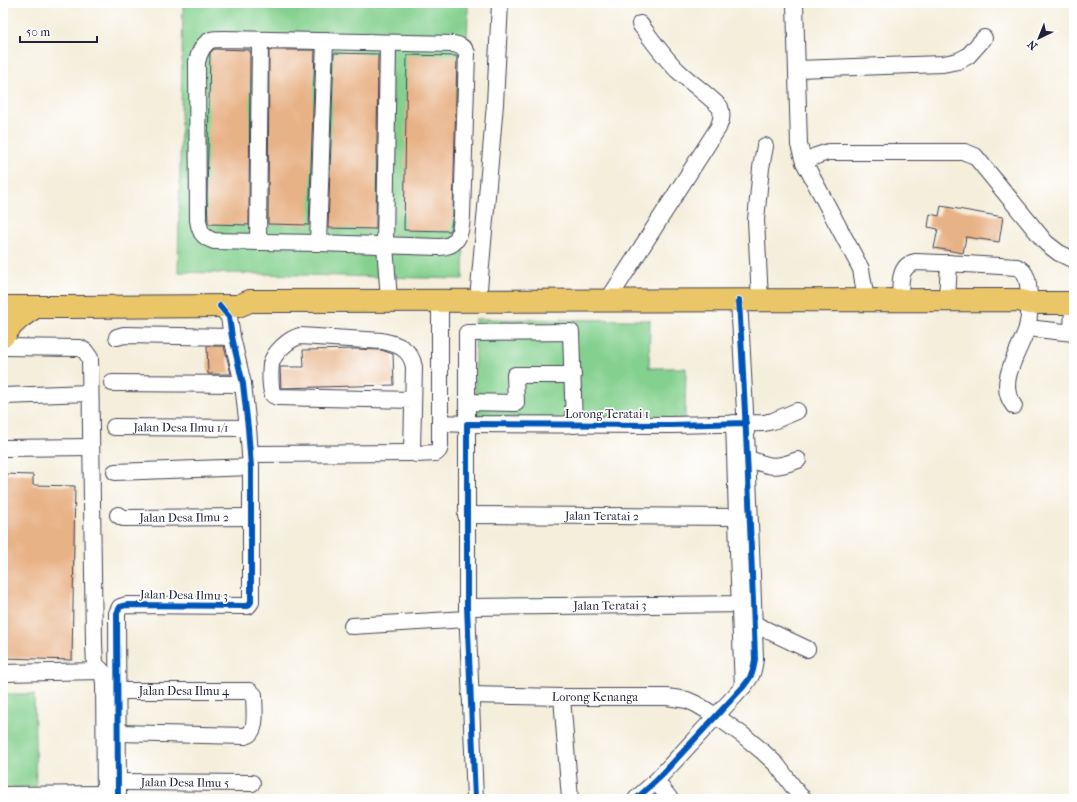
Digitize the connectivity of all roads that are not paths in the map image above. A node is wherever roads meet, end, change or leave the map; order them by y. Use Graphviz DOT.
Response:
graph roads {
  1 [pos="500,3"];
  2 [pos="795,3"];
  3 [pos="640,24"];
  4 [pos="984,38"];
  5 [pos="260,40"];
  6 [pos="325,41"];
  7 [pos="388,42"];
  8 [pos="797,69"];
  9 [pos="765,146"];
  10 [pos="804,162"];
  11 [pos="258,242"];
  12 [pos="318,243"];
  13 [pos="385,245"];
  14 [pos="1074,259"];
  15 [pos="949,263"];
  16 [pos="1025,299"];
  17 [pos="389,300"];
  18 [pos="440,300"];
  19 [pos="478,300"];
  20 [pos="608,300"];
  21 [pos="739,300"];
  22 [pos="760,300"];
  23 [pos="866,300"];
  24 [pos="901,300"];
  25 [pos="947,300"];
  26 [pos="1074,300"];
  27 [pos="6,302"];
  28 [pos="36,307"];
  29 [pos="233,307"];
  30 [pos="1027,328"];
  31 [pos="1073,333"];
  32 [pos="117,337"];
  33 [pos="232,338"];
  34 [pos="8,343"];
  35 [pos="573,375"];
  36 [pos="112,383"];
  37 [pos="243,384"];
  38 [pos="90,393"];
  39 [pos="3,396"];
  40 [pos="413,400"];
  41 [pos="467,402"];
  42 [pos="1014,406"];
  43 [pos="797,411"];
  44 [pos="440,423"];
  45 [pos="740,423"];
  46 [pos="467,424"];
  47 [pos="574,424"];
  48 [pos="114,427"];
  49 [pos="248,428"];
  50 [pos="91,446"];
  51 [pos="3,448"];
  52 [pos="414,453"];
  53 [pos="747,458"];
  54 [pos="798,460"];
  55 [pos="251,461"];
  56 [pos="115,472"];
  57 [pos="118,515"];
  58 [pos="466,516"];
  59 [pos="251,517"];
  60 [pos="737,517"];
  61 [pos="746,604"];
  62 [pos="467,613"];
  63 [pos="754,624"];
  64 [pos="352,626"];
  65 [pos="807,649"];
  66 [pos="102,672"];
  67 [pos="3,673"];
  68 [pos="743,688"];
  69 [pos="118,691"];
  70 [pos="470,695"];
  71 [pos="562,697"];
  72 [pos="716,716"];
  73 [pos="118,733"];
  74 [pos="656,781"];
  75 [pos="118,782"];
  76 [pos="252,783"];
  77 [pos="3,795"];
  78 [pos="109,797"];
  79 [pos="475,799"];
  80 [pos="570,799"];
  81 [pos="636,799"];
  82 [pos="670,799"];
  83 [pos="804,799"];
  1 -- 19 [label="street"];
  2 -- 8 [label="street"];
  3 -- 20 [label="street"];
  4 -- 8 [label="street"];
  5 -- 6 [label="street"];
  5 -- 11 [label="street"];
  5 -- 11 [label="street"];
  6 -- 7 [label="street"];
  6 -- 12 [label="street"];
  7 -- 13 [label="street"];
  7 -- 13 [label="street"];
  8 -- 10 [label="street"];
  9 -- 22 [label="street"];
  10 -- 14 [label="street"];
  10 -- 23 [label="street"];
  11 -- 12 [label="street"];
  12 -- 13 [label="street"];
  13 -- 17 [label="street"];
  15 -- 16 [label="street"];
  15 -- 24 [label="street"];
  15 -- 25 [label="street"];
  16 -- 25 [label="highway"];
  16 -- 26 [label="highway"];
  16 -- 30 [label="street"];
  17 -- 18 [label="highway"];
  17 -- 29 [label="highway"];
  18 -- 19 [label="highway"];
  18 -- 44 [label="street"];
  19 -- 20 [label="highway"];
  20 -- 21 [label="highway"];
  21 -- 22 [label="highway"];
  21 -- 45 [label="street"];
  22 -- 23 [label="highway"];
  23 -- 24 [label="highway"];
  24 -- 25 [label="highway"];
  26 -- 31 [label="street"];
  27 -- 28 [label="highway"];
  27 -- 29 [label="highway"];
  27 -- 34 [label="street"];
  28 -- 29 [label="highway"];
  28 -- 34 [label="highway"];
  29 -- 33 [label="street"];
  30 -- 31 [label="street"];
  30 -- 42 [label="street"];
  32 -- 33 [label="street"];
  33 -- 37 [label="street"];
  34 -- 38 [label="street"];
  35 -- 41 [label="street"];
  35 -- 41 [label="street"];
  35 -- 47 [label="street"];
  36 -- 37 [label="street"];
  37 -- 49 [label="street"];
  38 -- 39 [label="street"];
  38 -- 50 [label="street"];
  40 -- 40 [label="street"];
  40 -- 52 [label="street"];
  41 -- 46 [label="street"];
  43 -- 45 [label="street, Lorong Teratai 1"];
  44 -- 46 [label="street, Lorong Teratai 1"];
  44 -- 52 [label="street"];
  45 -- 47 [label="street, Lorong Teratai 1"];
  45 -- 53 [label="street"];
  45 -- 60 [label="street"];
  46 -- 47 [label="street, Lorong Teratai 1"];
  46 -- 58 [label="street"];
  48 -- 49 [label="street, Jalan Desa Ilmu 1/1"];
  49 -- 55 [label="street"];
  50 -- 51 [label="street"];
  50 -- 66 [label="street"];
  52 -- 55 [label="street"];
  53 -- 54 [label="street"];
  53 -- 61 [label="street"];
  55 -- 56 [label="street"];
  55 -- 59 [label="street"];
  57 -- 59 [label="street, Jalan Desa Ilmu 2"];
  58 -- 60 [label="street, Jalan Teratai 2"];
  58 -- 62 [label="street"];
  59 -- 69 [label="street, Jalan Desa Ilmu 3"];
  60 -- 61 [label="street"];
  61 -- 62 [label="street, Jalan Teratai 3"];
  61 -- 63 [label="street"];
  61 -- 68 [label="street"];
  62 -- 64 [label="street, Jalan Teratai 3"];
  62 -- 70 [label="street"];
  63 -- 65 [label="street"];
  63 -- 68 [label="street"];
  66 -- 67 [label="street"];
  66 -- 78 [label="street"];
  68 -- 72 [label="street"];
  69 -- 73 [label="street"];
  69 -- 73 [label="street, Jalan Desa Ilmu 4"];
  70 -- 71 [label="street, Lorong Kenanga"];
  70 -- 79 [label="street"];
  71 -- 72 [label="street, Lorong Kenanga"];
  71 -- 80 [label="street"];
  72 -- 74 [label="street"];
  72 -- 83 [label="street, Lorong Kenanga"];
  73 -- 75 [label="street"];
  74 -- 81 [label="street"];
  74 -- 82 [label="street"];
  75 -- 76 [label="street, Jalan Desa Ilmu 5"];
  75 -- 78 [label="street"];
  77 -- 78 [label="street"];
}
